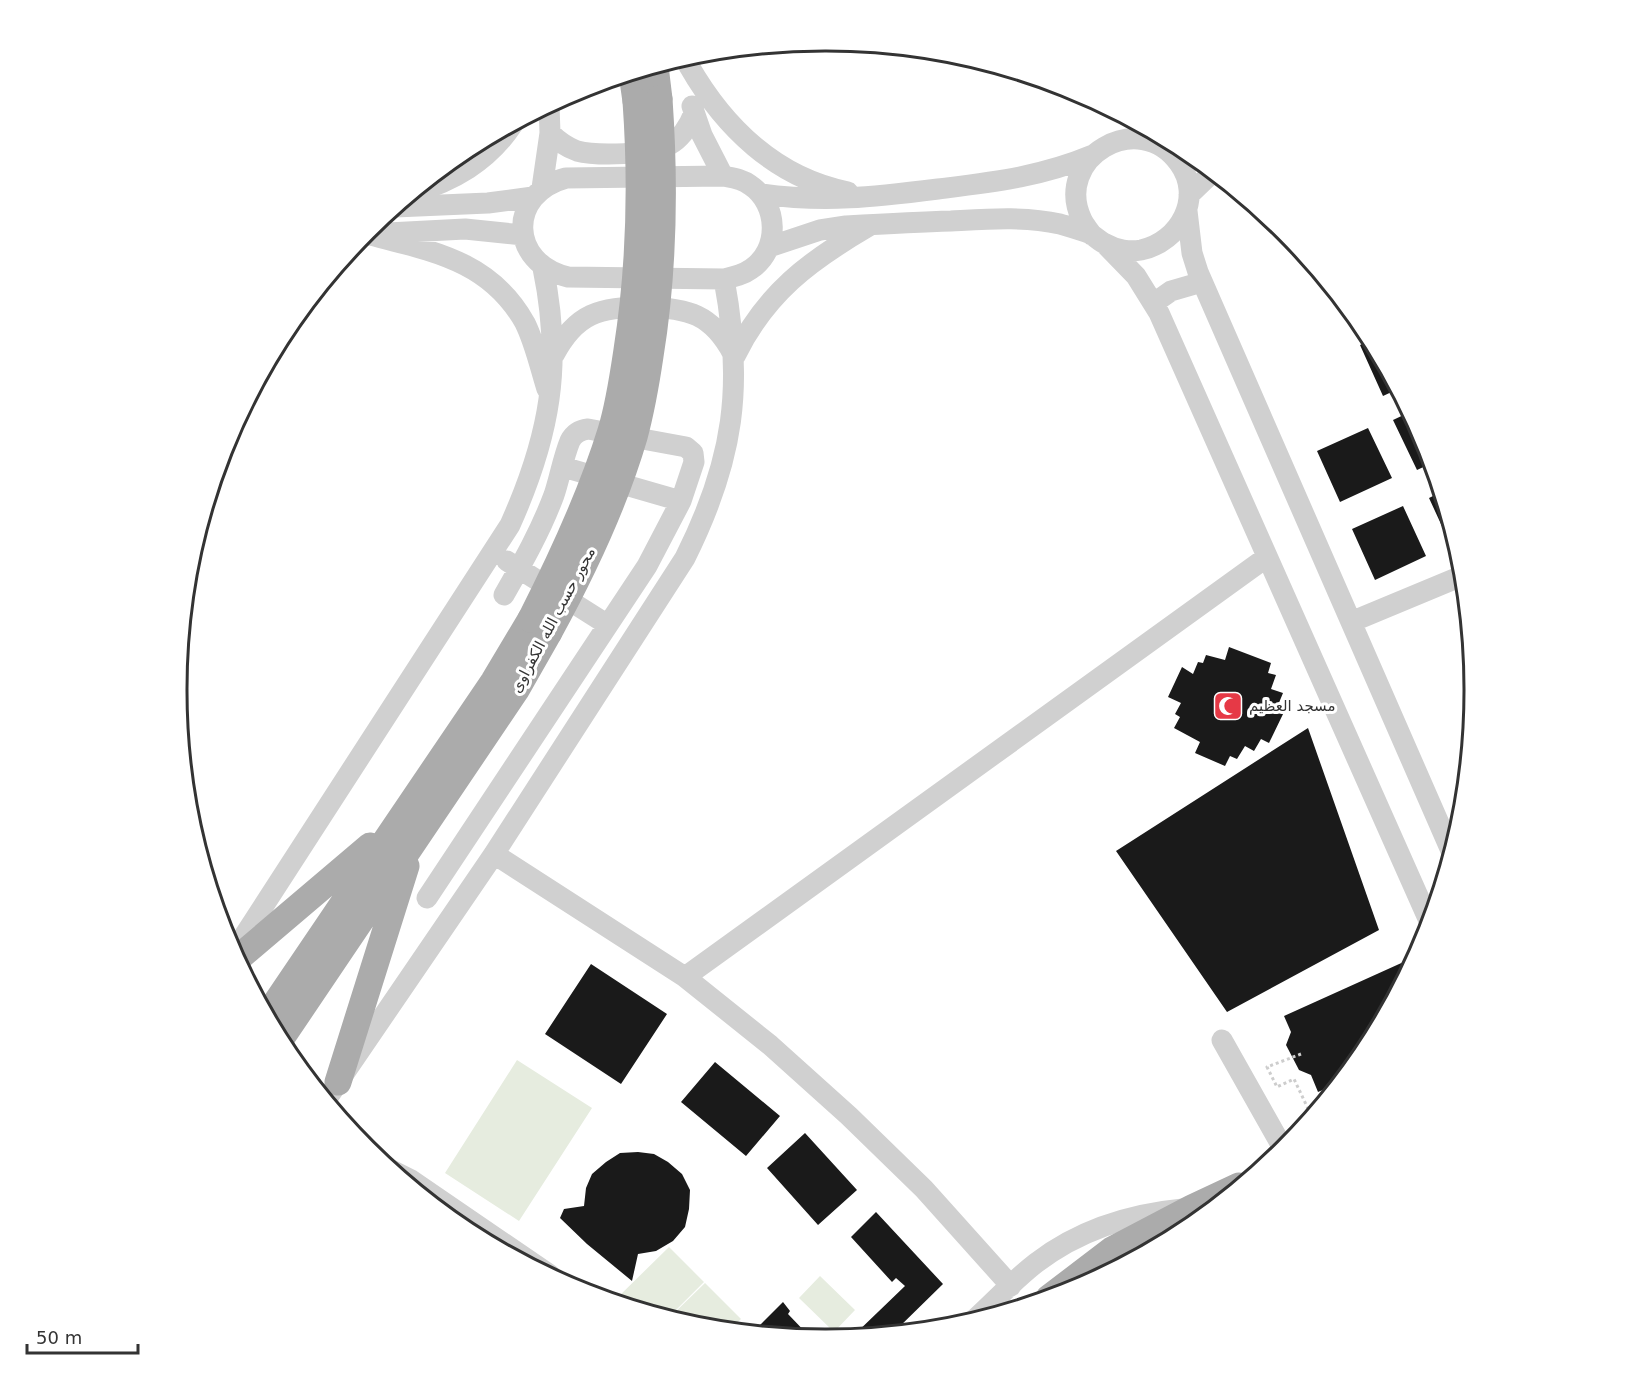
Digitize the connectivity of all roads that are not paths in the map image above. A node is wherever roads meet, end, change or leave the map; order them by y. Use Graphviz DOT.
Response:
graph roads {
  1 [pos="688,66"];
  2 [pos="690,66"];
  3 [pos="653,75"];
  4 [pos="636,80"];
  5 [pos="647,100"];
  6 [pos="694,112"];
  7 [pos="549,114"];
  8 [pos="550,133"];
  9 [pos="1138,138"];
  10 [pos="1146,138"];
  11 [pos="500,141"];
  12 [pos="1155,143"];
  13 [pos="1170,152"];
  14 [pos="1093,155"];
  15 [pos="723,176"];
  16 [pos="1208,179"];
  17 [pos="433,186"];
  18 [pos="537,192"];
  19 [pos="761,194"];
  20 [pos="872,197"];
  21 [pos="1188,203"];
  22 [pos="408,206"];
  23 [pos="874,224"];
  24 [pos="379,233"];
  25 [pos="524,235"];
  26 [pos="375,237"];
  27 [pos="1099,239"];
  28 [pos="769,248"];
  29 [pos="543,268"];
  30 [pos="724,279"];
  31 [pos="1202,282"];
  32 [pos="1154,303"];
  33 [pos="554,355"];
  34 [pos="735,357"];
  35 [pos="550,399"];
  36 [pos="563,467"];
  37 [pos="722,467"];
  38 [pos="689,480"];
  39 [pos="681,501"];
  40 [pos="494,552"];
  41 [pos="1267,557"];
  42 [pos="519,568"];
  43 [pos="1454,579"];
  44 [pos="504,595"];
  45 [pos="1351,622"];
  46 [pos="608,625"];
  47 [pos="588,655"];
  48 [pos="595,697"];
  49 [pos="406,830"];
  50 [pos="1446,840"];
  51 [pos="494,854"];
  52 [pos="427,898"];
  53 [pos="1425,911"];
  54 [pos="239,944"];
  55 [pos="244,954"];
  56 [pos="685,976"];
  57 [pos="272,1009"];
  58 [pos="285,1031"];
  59 [pos="1222,1040"];
  60 [pos="332,1091"];
  61 [pos="1279,1140"];
  62 [pos="1211,1199"];
  63 [pos="1192,1208"];
  64 [pos="455,1210"];
  65 [pos="479,1227"];
  66 [pos="1154,1238"];
  67 [pos="1150,1240"];
  68 [pos="1118,1256"];
  69 [pos="1102,1266"];
  70 [pos="1011,1286"];
  71 [pos="987,1308"];
  1 -- 6 [label="street"];
  2 -- 20 [label="street"];
  3 -- 5 [label="main road, محور حسب الله الكفراوى"];
  4 -- 5 [label="main road, محور حسب الله الكفراوى"];
  5 -- 49 [label="main road, محور حسب الله الكفراوى, bridge"];
  6 -- 8 [label="street"];
  6 -- 15 [label="street"];
  7 -- 8 [label="street"];
  8 -- 18 [label="street"];
  9 -- 10 [label="street"];
  9 -- 12 [label="street"];
  9 -- 14 [label="street"];
  11 -- 17 [label="street"];
  13 -- 21 [label="street"];
  14 -- 20 [label="street"];
  14 -- 27 [label="street"];
  15 -- 18 [label="street"];
  15 -- 19 [label="street"];
  16 -- 21 [label="street"];
  18 -- 22 [label="street"];
  18 -- 25 [label="street"];
  19 -- 20 [label="street"];
  19 -- 28 [label="street"];
  21 -- 27 [label="street"];
  21 -- 31 [label="street"];
  23 -- 27 [label="street"];
  23 -- 28 [label="street"];
  23 -- 34 [label="street"];
  24 -- 25 [label="street"];
  25 -- 29 [label="street"];
  26 -- 35 [label="street"];
  27 -- 32 [label="street"];
  28 -- 30 [label="street"];
  29 -- 30 [label="street"];
  29 -- 33 [label="street"];
  30 -- 34 [label="street"];
  31 -- 32 [label="street"];
  31 -- 45 [label="street"];
  32 -- 41 [label="street"];
  33 -- 34 [label="street"];
  33 -- 35 [label="street"];
  34 -- 37 [label="street"];
  35 -- 40 [label="street"];
  36 -- 38 [label="street"];
  36 -- 39 [label="street"];
  36 -- 42 [label="street"];
  37 -- 38 [label="street"];
  37 -- 48 [label="street"];
  38 -- 39 [label="street"];
  39 -- 46 [label="street"];
  40 -- 42 [label="street"];
  40 -- 54 [label="street"];
  41 -- 53 [label="street"];
  41 -- 56 [label="street"];
  42 -- 44 [label="street"];
  42 -- 46 [label="street"];
  43 -- 45 [label="street"];
  45 -- 50 [label="street"];
  46 -- 47 [label="street"];
  47 -- 48 [label="street"];
  47 -- 52 [label="street"];
  48 -- 51 [label="street"];
  49 -- 55 [label="main road"];
  49 -- 57 [label="main road, محور حسب الله الكفراوى"];
  49 -- 58 [label="main road, محور حسب الله الكفراوى"];
  49 -- 60 [label="main road"];
  51 -- 56 [label="street"];
  51 -- 60 [label="street"];
  56 -- 70 [label="street"];
  59 -- 61 [label="street"];
  62 -- 63 [label="main road"];
  63 -- 66 [label="main road"];
  63 -- 70 [label="street"];
  64 -- 65 [label="street"];
  67 -- 68 [label="main road"];
  68 -- 69 [label="main road"];
  70 -- 71 [label="street"];
}
